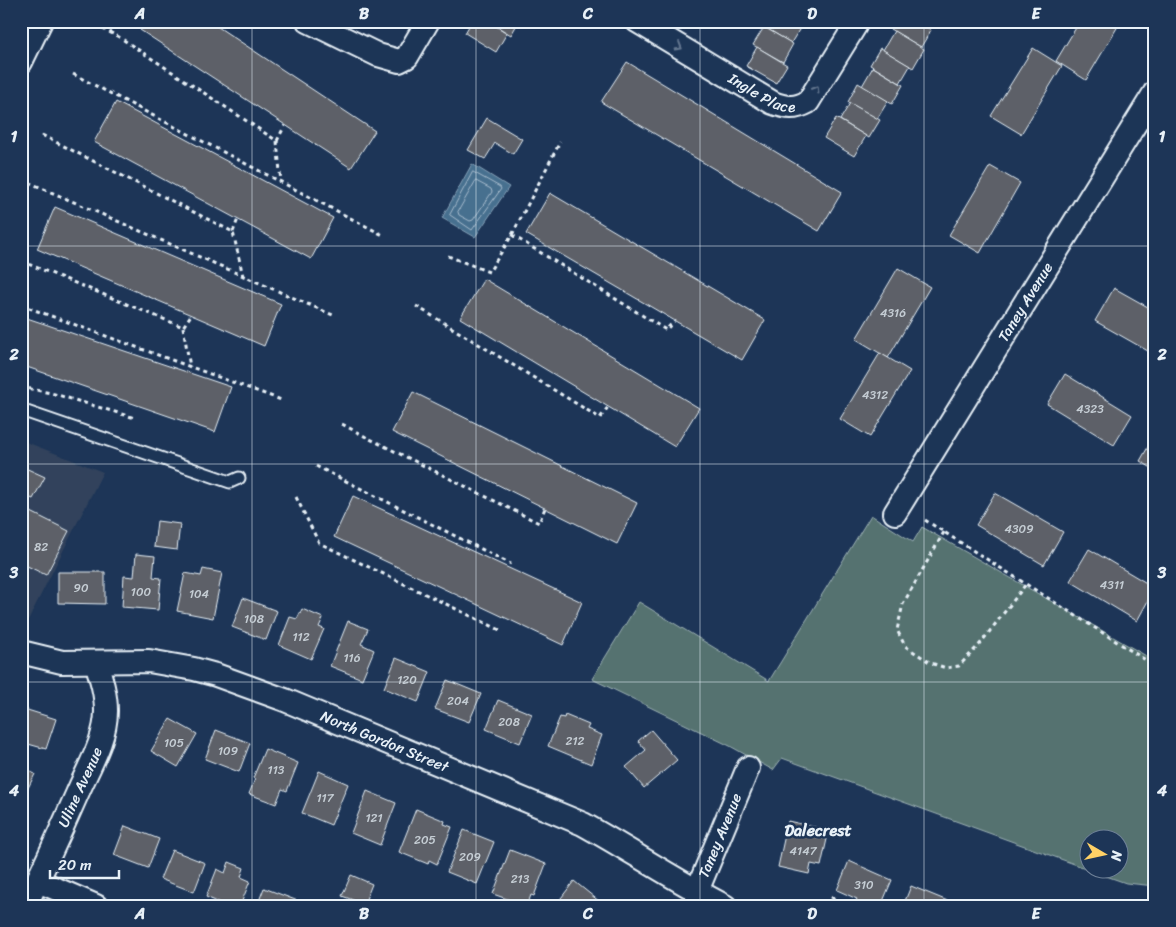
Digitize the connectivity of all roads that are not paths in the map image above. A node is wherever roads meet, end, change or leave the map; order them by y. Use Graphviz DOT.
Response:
graph roads {
  1 [pos="41,21"];
  2 [pos="308,21"];
  3 [pos="428,21"];
  4 [pos="637,21"];
  5 [pos="856,21"];
  6 [pos="21,62"];
  7 [pos="1155,92"];
  8 [pos="21,410"];
  9 [pos="238,478"];
  10 [pos="895,513"];
  11 [pos="21,652"];
  12 [pos="96,662"];
  13 [pos="748,768"];
  14 [pos="38,881"];
  15 [pos="697,899"];
  16 [pos="25,906"];
  17 [pos="96,906"];
  18 [pos="725,906"];
  1 -- 6 [label="street"];
  2 -- 3 [label="street"];
  4 -- 5 [label="street, Ingle Place, one-way"];
  7 -- 10 [label="street, Taney Avenue"];
  8 -- 9 [label="lane"];
  11 -- 12 [label="street, North Gordon Street"];
  12 -- 14 [label="street, Uline Avenue"];
  12 -- 15 [label="street, North Gordon Street"];
  13 -- 15 [label="street, Taney Avenue"];
  14 -- 16 [label="street, Uline Avenue"];
  14 -- 17 [label="street"];
  15 -- 18 [label="street, North Gordon Street"];
}
